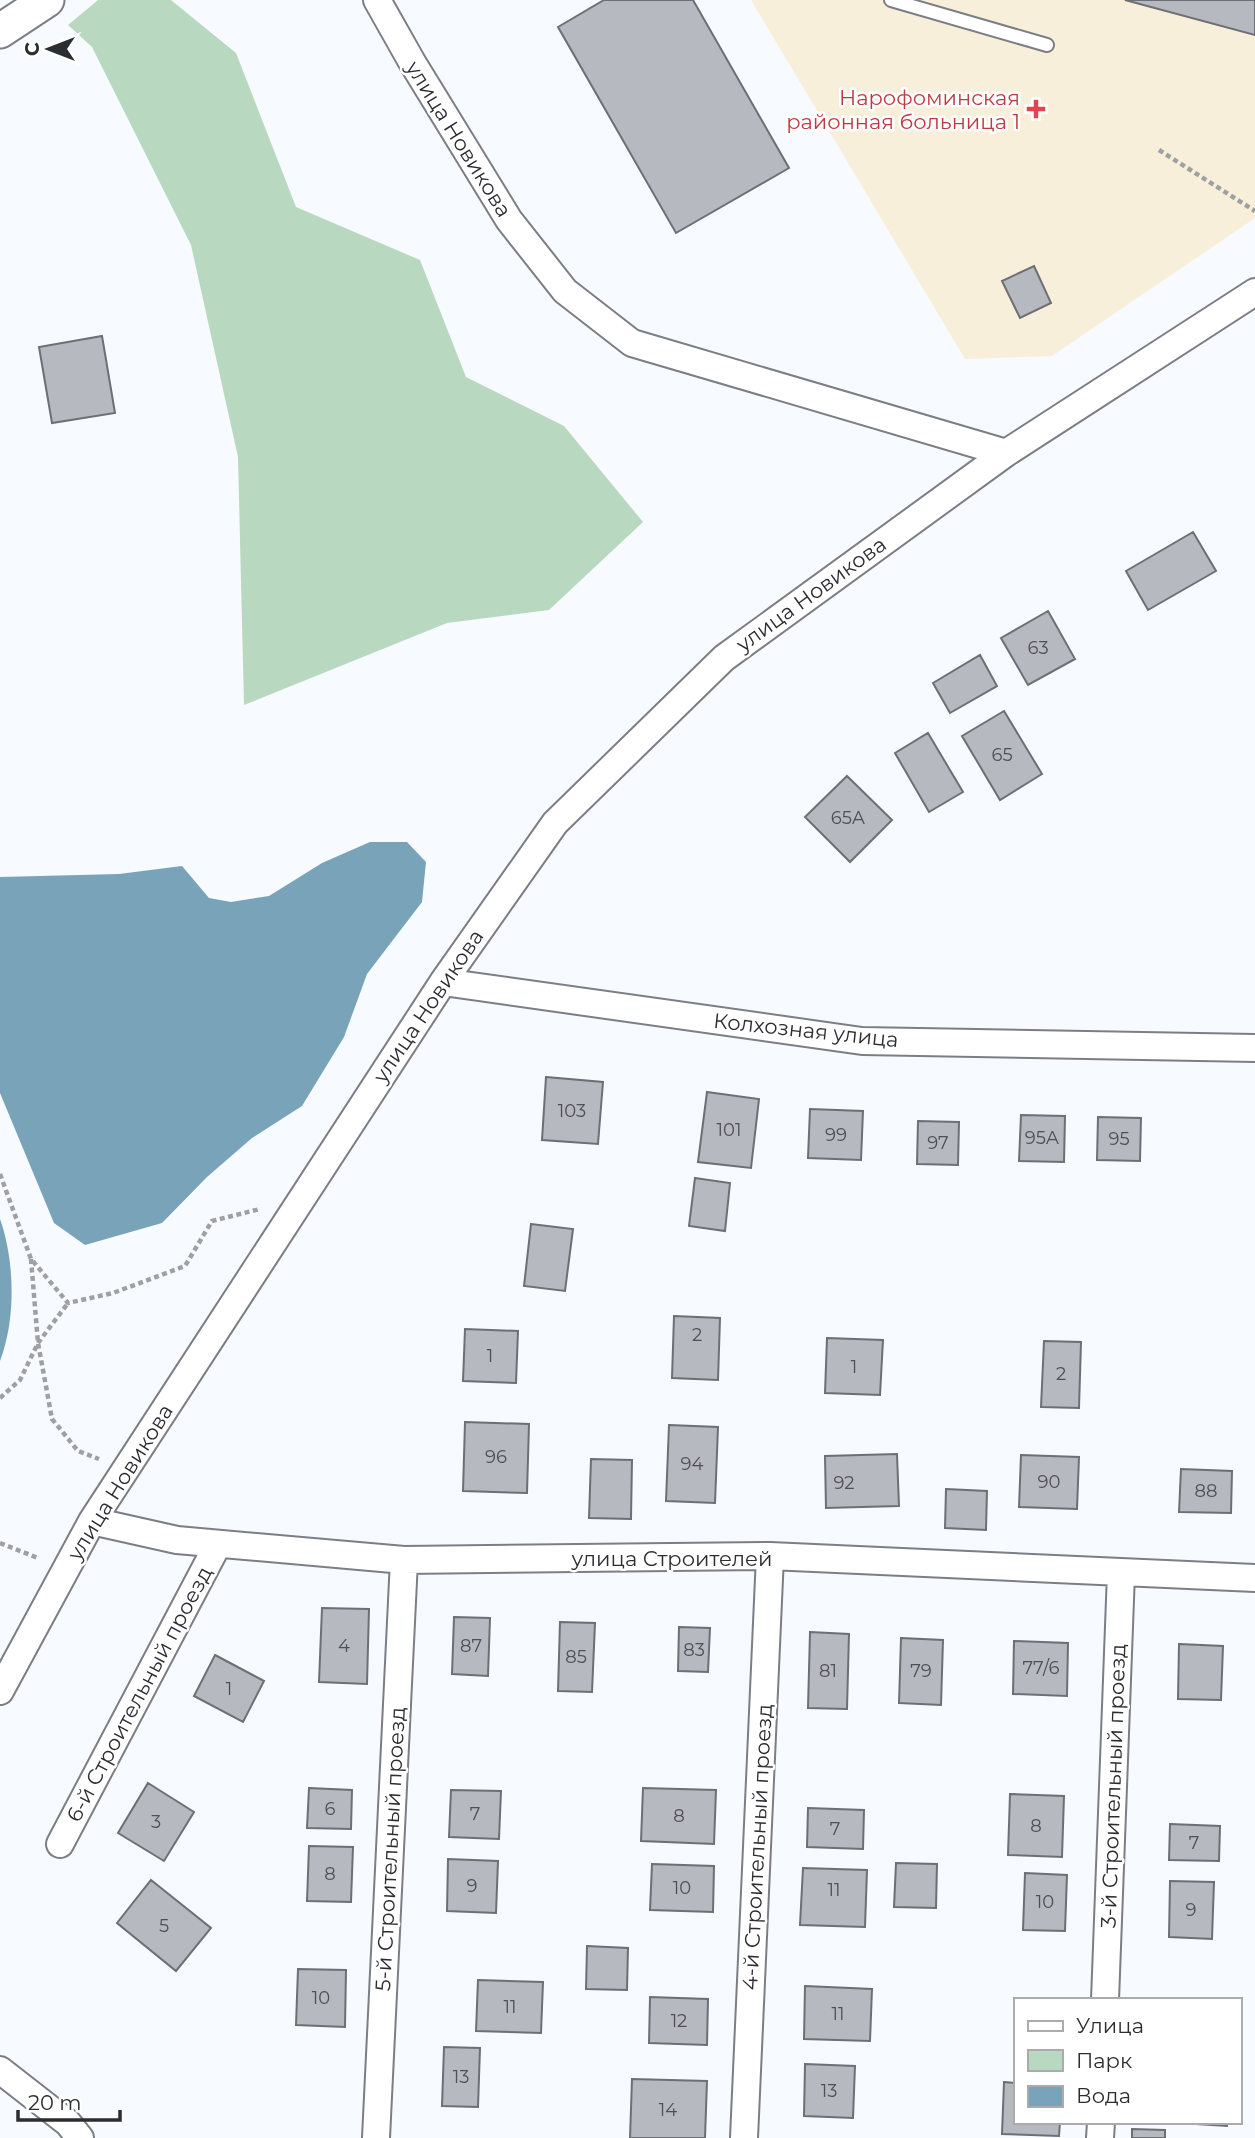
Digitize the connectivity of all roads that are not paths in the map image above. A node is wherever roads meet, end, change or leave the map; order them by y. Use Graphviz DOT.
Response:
graph roads {
  1 [pos="891,0"];
  2 [pos="375,2"];
  3 [pos="36,3"];
  4 [pos="0,30"];
  5 [pos="1047,45"];
  6 [pos="1255,292"];
  7 [pos="1006,453"];
  8 [pos="443,982"];
  9 [pos="1255,1048"];
  10 [pos="92,1521"];
  11 [pos="218,1544"];
  12 [pos="770,1556"];
  13 [pos="404,1560"];
  14 [pos="1121,1573"];
  15 [pos="1255,1578"];
  16 [pos="0,1691"];
  17 [pos="60,1844"];
  18 [pos="1105,1998"];
  19 [pos="0,2070"];
  20 [pos="80,2138"];
  21 [pos="376,2138"];
  22 [pos="744,2138"];
  1 -- 5 [label="lane"];
  2 -- 7 [label="street, улица Новикова"];
  3 -- 4 [label="street"];
  6 -- 7 [label="street, улица Новикова"];
  7 -- 8 [label="street, улица Новикова"];
  8 -- 9 [label="street, Колхозная улица"];
  8 -- 10 [label="street, улица Новикова"];
  10 -- 11 [label="street, улица Строителей"];
  10 -- 16 [label="street, улица Новикова"];
  11 -- 13 [label="street, улица Строителей"];
  11 -- 17 [label="street, 6-й Строительный проезд"];
  12 -- 13 [label="street, улица Строителей"];
  12 -- 14 [label="street, улица Строителей"];
  12 -- 22 [label="street, 4-й Строительный проезд"];
  13 -- 21 [label="street, 5-й Строительный проезд"];
  14 -- 15 [label="street, улица Строителей"];
  14 -- 18 [label="street, 3-й Строительный проезд"];
  19 -- 20 [label="street"];
}
